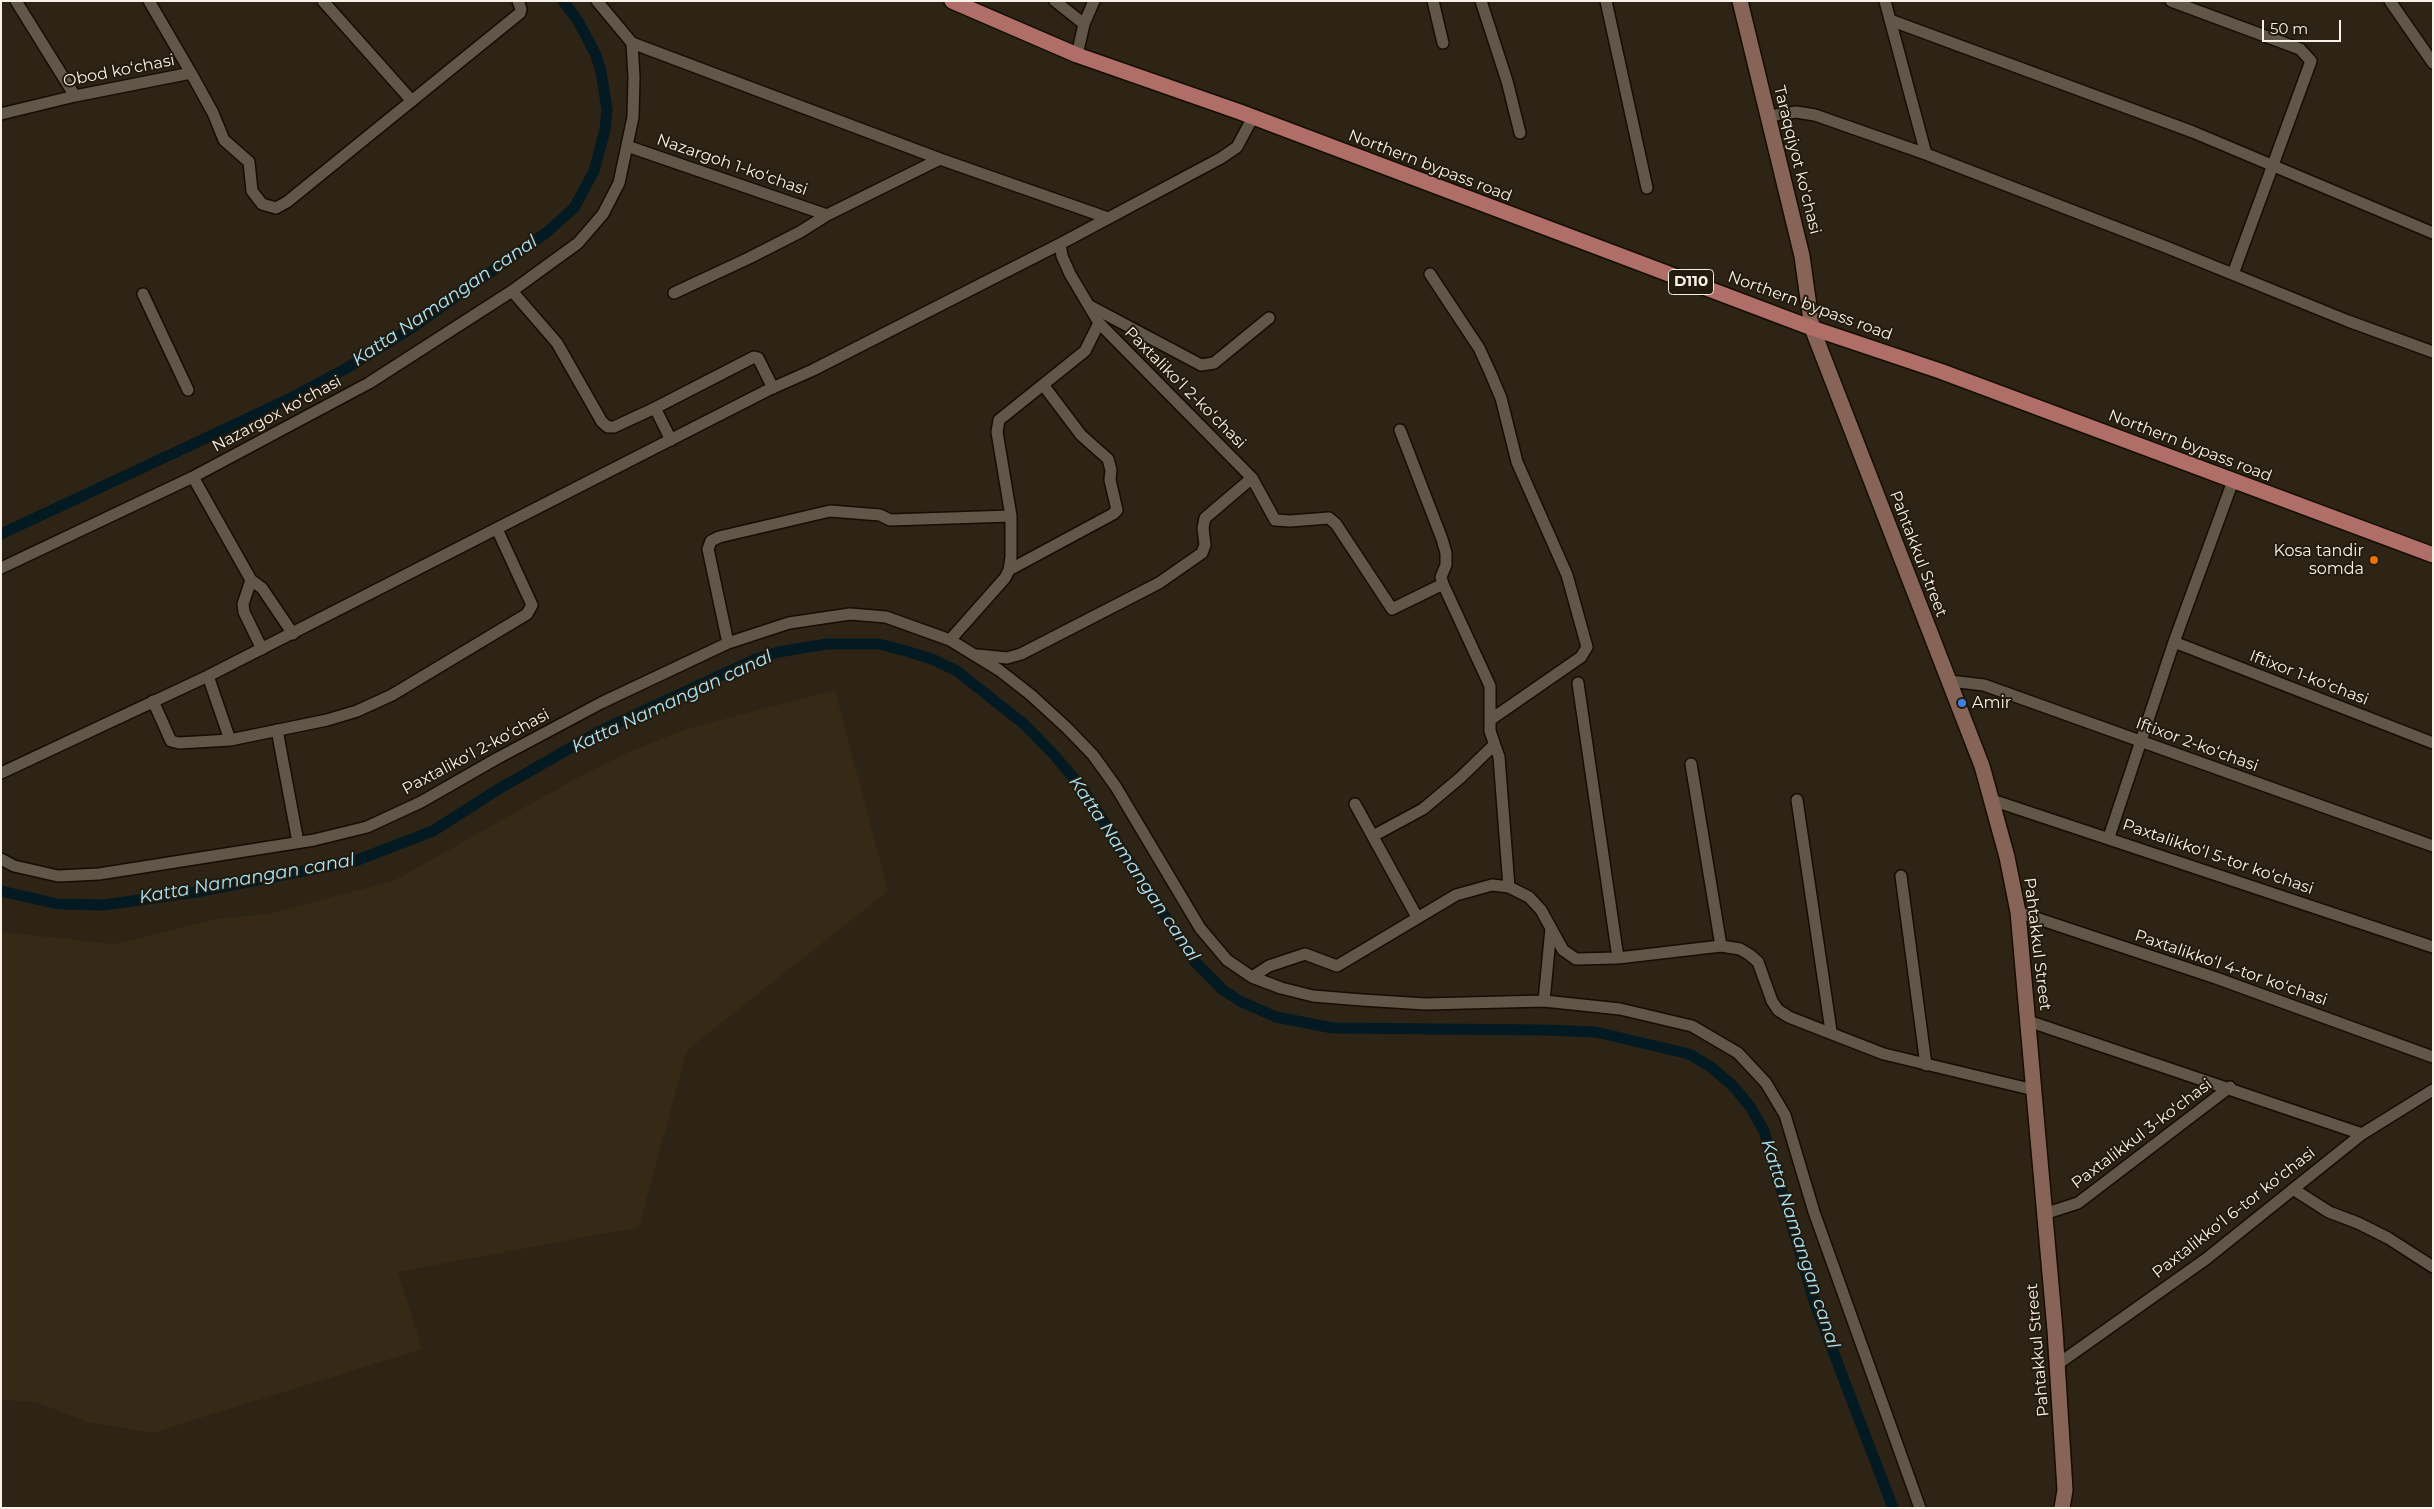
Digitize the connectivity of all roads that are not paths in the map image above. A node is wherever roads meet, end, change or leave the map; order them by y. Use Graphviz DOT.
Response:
graph roads {
  1 [pos="16,1"];
  2 [pos="149,1"];
  3 [pos="323,1"];
  4 [pos="518,1"];
  5 [pos="597,1"];
  6 [pos="952,1"];
  7 [pos="1055,1"];
  8 [pos="1094,1"];
  9 [pos="1433,1"];
  10 [pos="1482,1"];
  11 [pos="1606,1"];
  12 [pos="1740,1"];
  13 [pos="1885,1"];
  14 [pos="2170,1"];
  15 [pos="2390,1"];
  16 [pos="1890,20"];
  17 [pos="1084,24"];
  18 [pos="632,42"];
  19 [pos="1443,43"];
  20 [pos="1077,55"];
  21 [pos="2433,63"];
  22 [pos="191,73"];
  23 [pos="74,96"];
  24 [pos="412,101"];
  25 [pos="1,114"];
  26 [pos="1769,116"];
  27 [pos="1253,117"];
  28 [pos="1520,133"];
  29 [pos="627,146"];
  30 [pos="1926,154"];
  31 [pos="940,159"];
  32 [pos="2273,167"];
  33 [pos="1647,188"];
  34 [pos="827,215"];
  35 [pos="1108,218"];
  36 [pos="2433,233"];
  37 [pos="1060,244"];
  38 [pos="1430,274"];
  39 [pos="2233,274"];
  40 [pos="512,291"];
  41 [pos="674,293"];
  42 [pos="143,294"];
  43 [pos="1090,306"];
  44 [pos="1269,318"];
  45 [pos="1099,323"];
  46 [pos="1812,328"];
  47 [pos="2433,352"];
  48 [pos="1044,386"];
  49 [pos="773,388"];
  50 [pos="188,390"];
  51 [pos="656,408"];
  52 [pos="1400,430"];
  53 [pos="670,440"];
  54 [pos="193,477"];
  55 [pos="1252,478"];
  56 [pos="2233,481"];
  57 [pos="1011,516"];
  58 [pos="497,529"];
  59 [pos="2433,555"];
  60 [pos="1,568"];
  61 [pos="1009,570"];
  62 [pos="250,580"];
  63 [pos="1443,584"];
  64 [pos="293,634"];
  65 [pos="950,640"];
  66 [pos="2174,642"];
  67 [pos="728,643"];
  68 [pos="262,649"];
  69 [pos="974,655"];
  70 [pos="208,676"];
  71 [pos="1950,682"];
  72 [pos="1578,683"];
  73 [pos="153,701"];
  74 [pos="1490,720"];
  75 [pos="277,730"];
  76 [pos="230,740"];
  77 [pos="2141,743"];
  78 [pos="2433,743"];
  79 [pos="1494,745"];
  80 [pos="1691,764"];
  81 [pos="1,773"];
  82 [pos="1797,800"];
  83 [pos="1992,800"];
  84 [pos="1355,804"];
  85 [pos="2109,837"];
  86 [pos="1376,840"];
  87 [pos="298,842"];
  88 [pos="2433,846"];
  89 [pos="1,859"];
  90 [pos="1901,876"];
  91 [pos="1509,887"];
  92 [pos="2018,912"];
  93 [pos="1417,917"];
  94 [pos="1551,928"];
  95 [pos="1721,946"];
  96 [pos="2433,947"];
  97 [pos="1618,958"];
  98 [pos="1252,977"];
  99 [pos="1544,1001"];
  100 [pos="2028,1020"];
  101 [pos="1831,1031"];
  102 [pos="2433,1057"];
  103 [pos="1926,1065"];
  104 [pos="2230,1087"];
  105 [pos="2034,1090"];
  106 [pos="2433,1090"];
  107 [pos="2362,1134"];
  108 [pos="2293,1189"];
  109 [pos="2044,1214"];
  110 [pos="2433,1268"];
  111 [pos="2058,1364"];
  112 [pos="1920,1508"];
  113 [pos="2062,1508"];
  1 -- 23 [label="street"];
  2 -- 22 [label="street, Obod koʻchasi"];
  3 -- 24 [label="street"];
  4 -- 24 [label="street"];
  5 -- 18 [label="street"];
  6 -- 20 [label="main road, Northern bypass road / D110"];
  7 -- 17 [label="street"];
  8 -- 17 [label="street"];
  9 -- 19 [label="street"];
  10 -- 28 [label="street"];
  11 -- 33 [label="street"];
  12 -- 26 [label="street, Taraqqiyot koʻchasi"];
  13 -- 16 [label="street"];
  14 -- 32 [label="street"];
  15 -- 21 [label="street"];
  16 -- 30 [label="street"];
  16 -- 32 [label="street"];
  17 -- 20 [label="street"];
  18 -- 29 [label="street, Nazargox koʻchasi"];
  18 -- 31 [label="street"];
  20 -- 27 [label="main road, Northern bypass road / D110"];
  22 -- 23 [label="street, Obod koʻchasi"];
  22 -- 24 [label="street"];
  23 -- 25 [label="street, Obod koʻchasi"];
  26 -- 30 [label="street"];
  26 -- 46 [label="street, Taraqqiyot koʻchasi"];
  27 -- 35 [label="street"];
  27 -- 46 [label="main road, Northern bypass road / D110"];
  29 -- 34 [label="street, Nazargoh 1-koʻchasi"];
  29 -- 40 [label="street, Nazargox koʻchasi"];
  30 -- 39 [label="street"];
  31 -- 34 [label="street"];
  31 -- 35 [label="street"];
  32 -- 36 [label="street"];
  32 -- 39 [label="street"];
  34 -- 41 [label="street"];
  35 -- 37 [label="street"];
  37 -- 43 [label="street, Paxtalikoʻl 2-koʻchasi"];
  37 -- 49 [label="street"];
  38 -- 74 [label="street"];
  39 -- 47 [label="street"];
  40 -- 51 [label="street"];
  40 -- 54 [label="street, Nazargox koʻchasi"];
  42 -- 50 [label="street"];
  43 -- 44 [label="street"];
  43 -- 45 [label="street, Paxtalikoʻl 2-koʻchasi"];
  45 -- 48 [label="street"];
  45 -- 55 [label="street, Paxtalikoʻl 2-koʻchasi"];
  46 -- 56 [label="main road, Northern bypass road / D110"];
  46 -- 71 [label="street, Pahtakkul Street"];
  48 -- 57 [label="street"];
  48 -- 61 [label="street"];
  49 -- 51 [label="street"];
  49 -- 53 [label="street"];
  51 -- 53 [label="street"];
  52 -- 63 [label="street"];
  53 -- 58 [label="street"];
  54 -- 60 [label="street, Nazargox koʻchasi"];
  54 -- 62 [label="street"];
  55 -- 63 [label="street"];
  55 -- 69 [label="street, Paxtalikoʻl 2-koʻchasi"];
  56 -- 59 [label="main road, Northern bypass road / D110"];
  56 -- 66 [label="street"];
  57 -- 61 [label="street"];
  57 -- 67 [label="street"];
  58 -- 64 [label="street"];
  58 -- 75 [label="street"];
  61 -- 65 [label="street"];
  62 -- 64 [label="street"];
  62 -- 68 [label="street"];
  63 -- 74 [label="street"];
  64 -- 68 [label="street"];
  65 -- 67 [label="street, Paxtalikoʻl 2-koʻchasi"];
  65 -- 69 [label="street, Paxtalikoʻl 2-koʻchasi"];
  66 -- 77 [label="street"];
  66 -- 78 [label="street, Iftixor 1-koʻchasi"];
  67 -- 87 [label="street, Paxtalikoʻl 2-koʻchasi"];
  68 -- 70 [label="street"];
  69 -- 98 [label="street"];
  70 -- 73 [label="street"];
  70 -- 76 [label="street"];
  71 -- 77 [label="street, Iftixor 2-koʻchasi"];
  71 -- 83 [label="street, Pahtakkul Street"];
  72 -- 97 [label="street"];
  73 -- 76 [label="street"];
  73 -- 81 [label="street"];
  74 -- 79 [label="street"];
  75 -- 76 [label="street"];
  75 -- 87 [label="street"];
  77 -- 85 [label="street"];
  77 -- 88 [label="street, Iftixor 2-koʻchasi"];
  79 -- 86 [label="street"];
  79 -- 91 [label="street"];
  80 -- 95 [label="street"];
  82 -- 101 [label="street"];
  83 -- 85 [label="street, Paxtalikkoʻl 5-tor koʻchasi"];
  83 -- 92 [label="street, Pahtakkul Street"];
  84 -- 86 [label="street"];
  85 -- 96 [label="street, Paxtalikkoʻl 5-tor koʻchasi"];
  86 -- 93 [label="street"];
  87 -- 89 [label="street, Paxtalikoʻl 2-koʻchasi"];
  90 -- 103 [label="street"];
  91 -- 93 [label="street"];
  91 -- 94 [label="street"];
  92 -- 100 [label="street, Pahtakkul Street"];
  92 -- 102 [label="street, Paxtalikkoʻl 4-tor koʻchasi"];
  93 -- 98 [label="street"];
  94 -- 97 [label="street"];
  94 -- 99 [label="street"];
  95 -- 97 [label="street"];
  95 -- 101 [label="street"];
  98 -- 99 [label="street"];
  99 -- 112 [label="street"];
  100 -- 104 [label="street, Paxtalikkul 3-koʻchasi"];
  100 -- 105 [label="street, Pahtakkul Street"];
  101 -- 103 [label="street"];
  103 -- 105 [label="street"];
  104 -- 107 [label="street, Paxtalikkul 3-koʻchasi"];
  104 -- 109 [label="street, Paxtalikkul 3-koʻchasi"];
  105 -- 109 [label="street, Pahtakkul Street"];
  106 -- 107 [label="street, Paxtalikkoʻl 6-tor koʻchasi"];
  107 -- 108 [label="street, Paxtalikkoʻl 6-tor koʻchasi"];
  108 -- 110 [label="street"];
  108 -- 111 [label="street, Paxtalikkoʻl 6-tor koʻchasi"];
  109 -- 111 [label="street, Pahtakkul Street"];
  111 -- 113 [label="street, Pahtakkul Street"];
}
